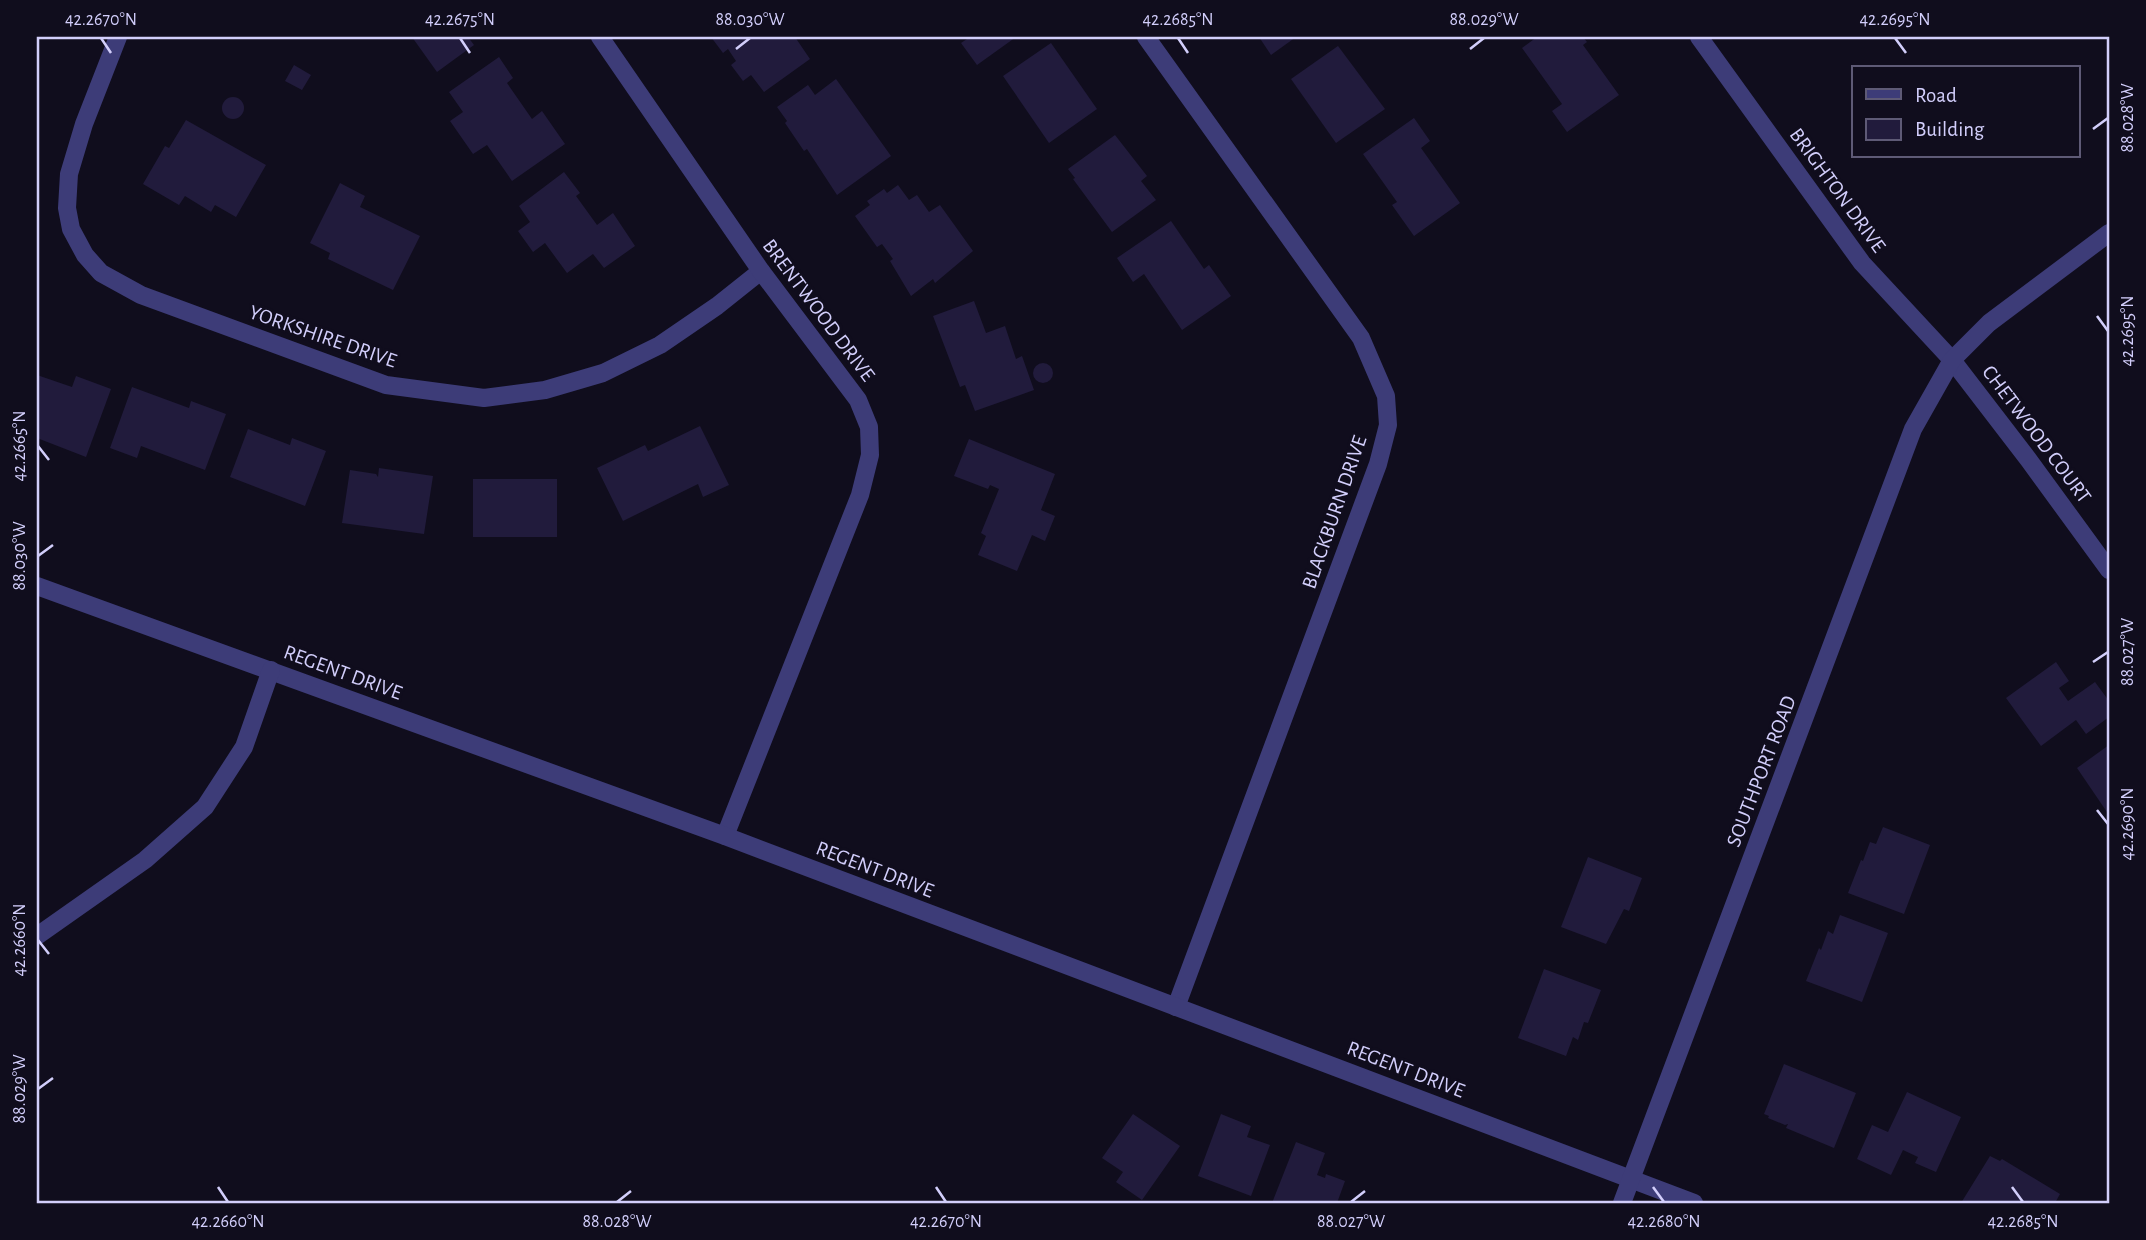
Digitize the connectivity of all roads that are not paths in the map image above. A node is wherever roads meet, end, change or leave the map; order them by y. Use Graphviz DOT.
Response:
graph roads {
  1 [pos="118,37"];
  2 [pos="600,37"];
  3 [pos="1146,37"];
  4 [pos="1699,37"];
  5 [pos="2109,233"];
  6 [pos="761,271"];
  7 [pos="1952,360"];
  8 [pos="2109,570"];
  9 [pos="37,586"];
  10 [pos="271,670"];
  11 [pos="725,836"];
  12 [pos="37,936"];
  13 [pos="1176,1007"];
  14 [pos="1632,1179"];
  15 [pos="1622,1203"];
  16 [pos="1694,1203"];
  1 -- 6 [label="street, YORKSHIRE DRIVE"];
  2 -- 6 [label="street, BRENTWOOD DRIVE"];
  3 -- 13 [label="street, BLACKBURN DRIVE"];
  4 -- 7 [label="street, BRIGHTON DRIVE"];
  5 -- 7 [label="street, SOUTHPORT ROAD"];
  6 -- 11 [label="street, BRENTWOOD DRIVE"];
  7 -- 8 [label="street, CHETWOOD COURT"];
  7 -- 14 [label="street, SOUTHPORT ROAD"];
  9 -- 10 [label="street, REGENT DRIVE"];
  10 -- 11 [label="street, REGENT DRIVE"];
  10 -- 12 [label="street"];
  11 -- 13 [label="street, REGENT DRIVE"];
  13 -- 14 [label="street, REGENT DRIVE"];
  14 -- 15 [label="street, SOUTHPORT ROAD"];
  14 -- 16 [label="street, REGENT DRIVE"];
}
